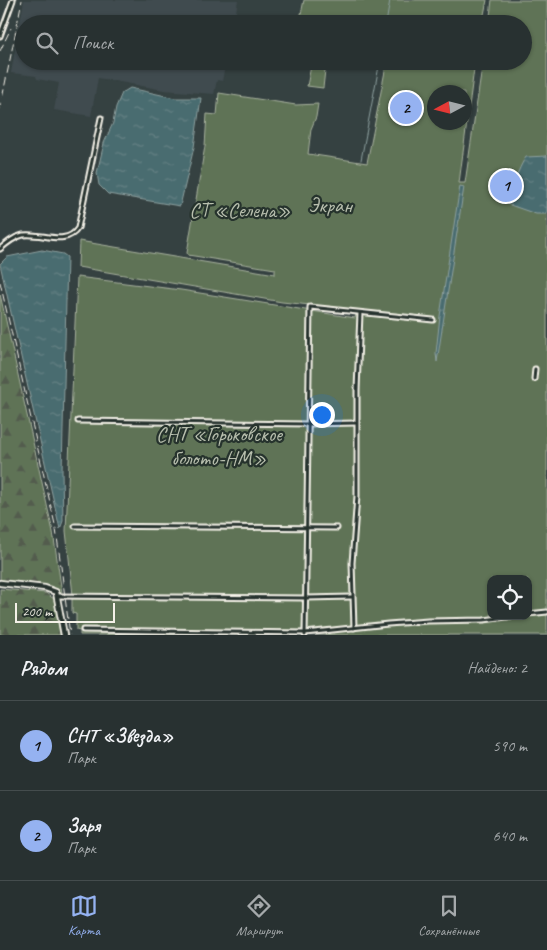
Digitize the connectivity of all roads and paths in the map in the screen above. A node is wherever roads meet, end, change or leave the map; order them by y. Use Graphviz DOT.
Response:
graph roads {
  1 [pos="13,0"];
  2 [pos="0,36"];
  3 [pos="101,118"];
  4 [pos="0,249"];
  5 [pos="360,313"];
  6 [pos="433,320"];
  7 [pos="535,368"];
  8 [pos="534,379"];
  9 [pos="78,421"];
  10 [pos="356,423"];
  11 [pos="308,424"];
  12 [pos="75,526"];
  13 [pos="307,528"];
  14 [pos="337,528"];
  15 [pos="0,583"];
  16 [pos="57,596"];
  17 [pos="352,597"];
  18 [pos="306,598"];
  19 [pos="547,612"];
  20 [pos="532,614"];
  21 [pos="487,619"];
  22 [pos="354,628"];
  23 [pos="84,630"];
  24 [pos="305,634"];
  25 [pos="64,635"];
  1 -- 2 [label="street"];
  3 -- 4 [label="street"];
  5 -- 6 [label="street"];
  5 -- 10 [label="street"];
  5 -- 11 [label="street"];
  7 -- 8 [label="street"];
  9 -- 11 [label="street"];
  10 -- 11 [label="street"];
  10 -- 17 [label="street"];
  11 -- 13 [label="street"];
  12 -- 13 [label="street"];
  13 -- 14 [label="street"];
  13 -- 18 [label="street"];
  15 -- 16 [label="street"];
  16 -- 18 [label="street"];
  16 -- 25 [label="street"];
  17 -- 18 [label="street"];
  17 -- 22 [label="street"];
  18 -- 24 [label="street"];
  19 -- 20 [label="street"];
  21 -- 22 [label="street"];
  22 -- 24 [label="street"];
  23 -- 24 [label="street"];
}
